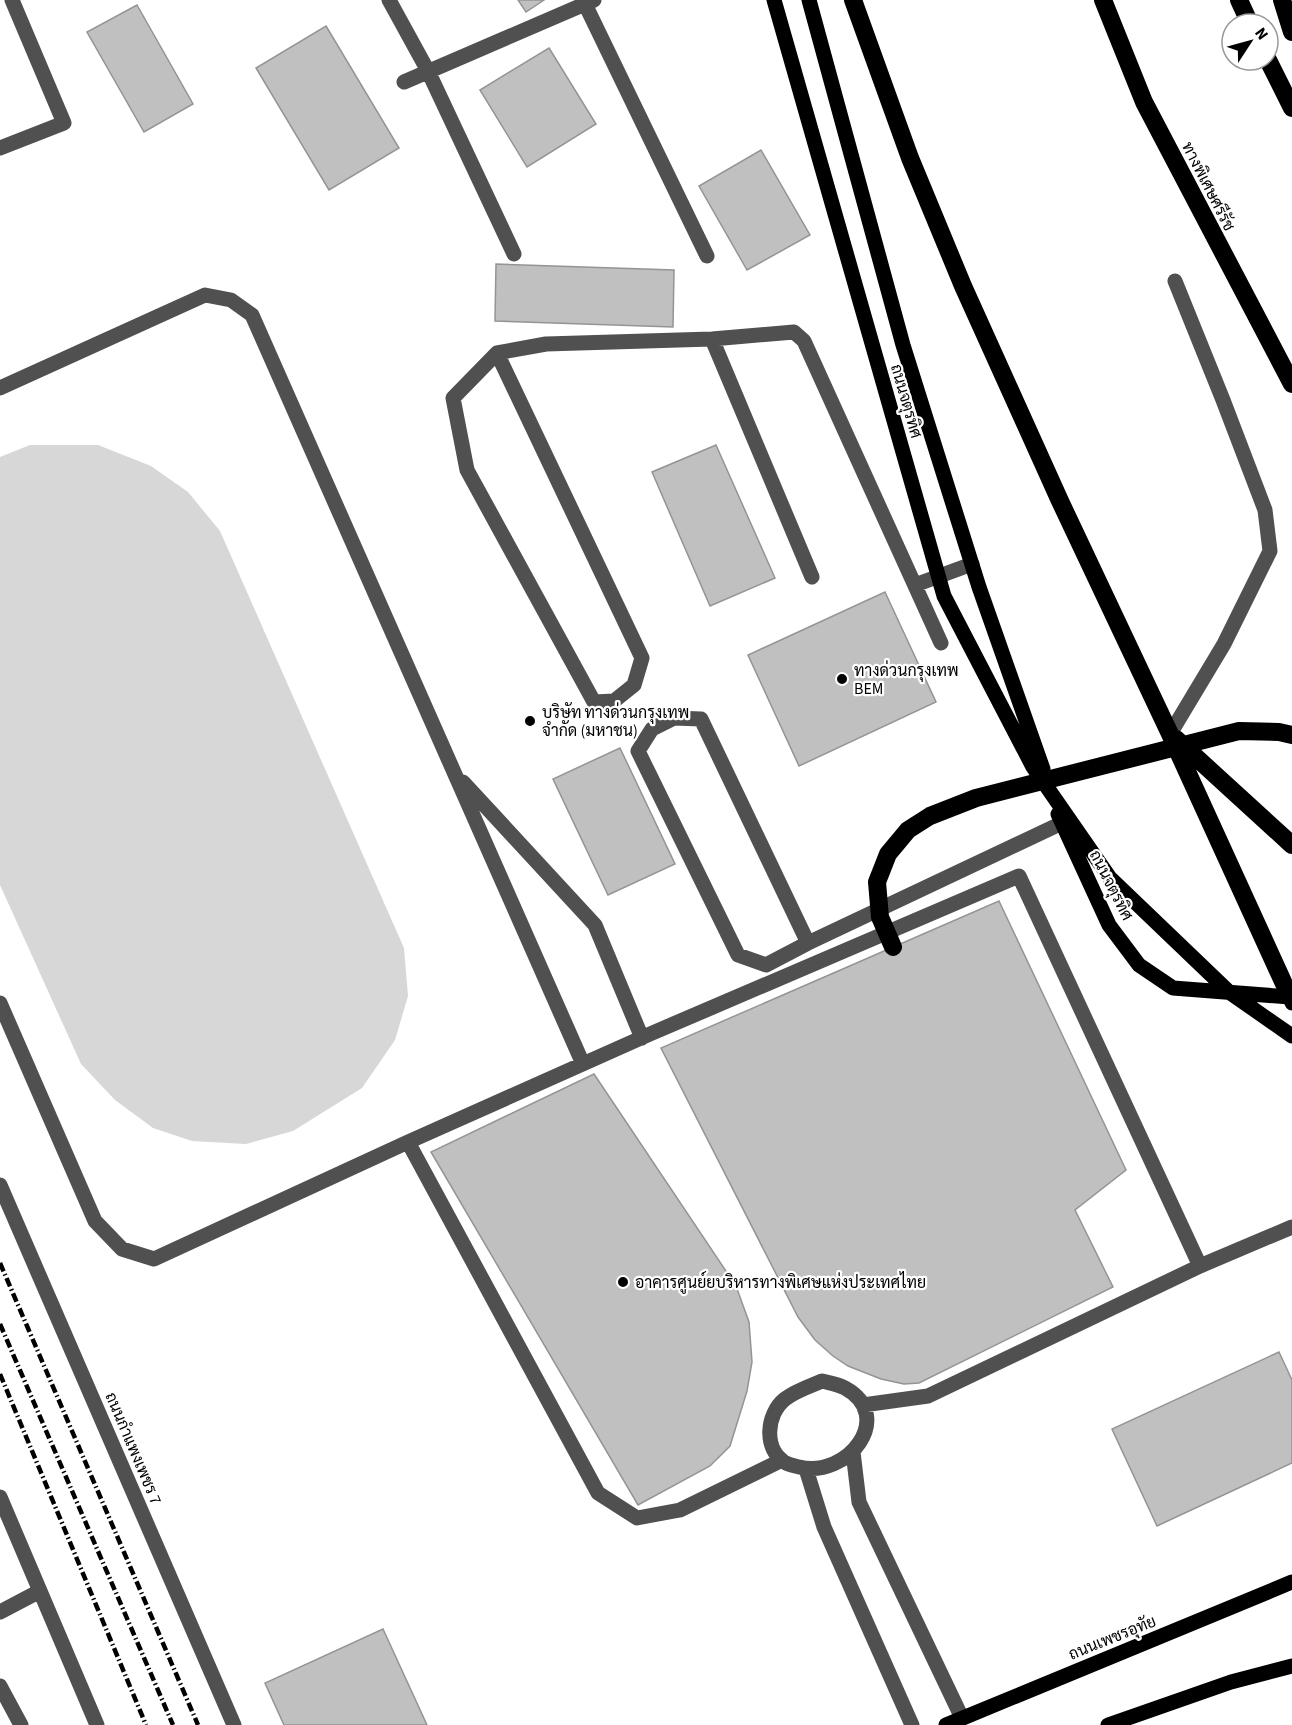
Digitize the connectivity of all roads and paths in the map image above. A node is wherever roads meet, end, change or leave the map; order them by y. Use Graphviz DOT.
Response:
graph roads {
  1 [pos="12,0"];
  2 [pos="388,0"];
  3 [pos="774,0"];
  4 [pos="809,0"];
  5 [pos="853,0"];
  6 [pos="1103,0"];
  7 [pos="1282,0"];
  8 [pos="589,2"];
  9 [pos="1292,32"];
  10 [pos="429,71"];
  11 [pos="1274,72"];
  12 [pos="404,82"];
  13 [pos="1292,108"];
  14 [pos="0,148"];
  15 [pos="514,254"];
  16 [pos="707,256"];
  17 [pos="1175,281"];
  18 [pos="712,339"];
  19 [pos="497,352"];
  20 [pos="1292,384"];
  21 [pos="0,388"];
  22 [pos="972,564"];
  23 [pos="812,577"];
  24 [pos="915,585"];
  25 [pos="941,643"];
  26 [pos="1170,734"];
  27 [pos="1292,735"];
  28 [pos="454,773"];
  29 [pos="1062,823"];
  30 [pos="1292,845"];
  31 [pos="808,943"];
  32 [pos="892,947"];
  33 [pos="1291,1000"];
  34 [pos="0,1003"];
  35 [pos="1292,1036"];
  36 [pos="642,1038"];
  37 [pos="584,1064"];
  38 [pos="408,1143"];
  39 [pos="0,1185"];
  40 [pos="1292,1227"];
  41 [pos="1200,1266"];
  42 [pos="863,1405"];
  43 [pos="854,1452"];
  44 [pos="782,1460"];
  45 [pos="806,1468"];
  46 [pos="0,1497"];
  47 [pos="1287,1583"];
  48 [pos="40,1591"];
  49 [pos="0,1612"];
  50 [pos="1292,1666"];
  51 [pos="0,1686"];
  52 [pos="962,1718"];
  53 [pos="21,1725"];
  54 [pos="97,1725"];
  55 [pos="234,1725"];
  56 [pos="912,1725"];
  57 [pos="946,1725"];
  58 [pos="1108,1725"];
  1 -- 14 [label="street"];
  2 -- 10 [label="street"];
  3 -- 35 [label="main road, ถนนจตุรทิศ"];
  4 -- 22 [label="main road, ถนนจตุรทิศ"];
  5 -- 26 [label="highway"];
  6 -- 20 [label="highway, ทางพิเศษศรีรัช"];
  7 -- 9 [label="highway"];
  8 -- 10 [label="street"];
  8 -- 16 [label="street"];
  10 -- 12 [label="street"];
  10 -- 15 [label="street"];
  11 -- 13 [label="highway"];
  17 -- 26 [label="street"];
  18 -- 19 [label="street"];
  18 -- 23 [label="street"];
  18 -- 24 [label="street"];
  19 -- 19 [label="street"];
  21 -- 28 [label="street"];
  22 -- 24 [label="street"];
  22 -- 29 [label="main road, ถนนจตุรทิศ"];
  24 -- 25 [label="street"];
  26 -- 30 [label="highway"];
  26 -- 33 [label="highway"];
  27 -- 32 [label="highway"];
  28 -- 36 [label="street"];
  28 -- 37 [label="street"];
  29 -- 31 [label="street"];
  29 -- 33 [label="main road, ถนนจตุรทิศ"];
  31 -- 31 [label="street"];
  34 -- 38 [label="street"];
  36 -- 37 [label="street"];
  36 -- 41 [label="street"];
  37 -- 38 [label="street"];
  38 -- 44 [label="street"];
  39 -- 55 [label="street, ถนนกำแพงเพชร 7"];
  40 -- 41 [label="street"];
  41 -- 42 [label="street"];
  42 -- 43 [label="street"];
  42 -- 44 [label="street"];
  43 -- 45 [label="street"];
  43 -- 52 [label="street"];
  44 -- 45 [label="street"];
  45 -- 56 [label="street"];
  46 -- 48 [label="street"];
  47 -- 52 [label="main road, ถนนเพชรอุทัย"];
  48 -- 49 [label="street"];
  48 -- 54 [label="street"];
  50 -- 58 [label="main road"];
  51 -- 53 [label="street"];
  52 -- 57 [label="main road, ถนนเพชรอุทัย"];
}
